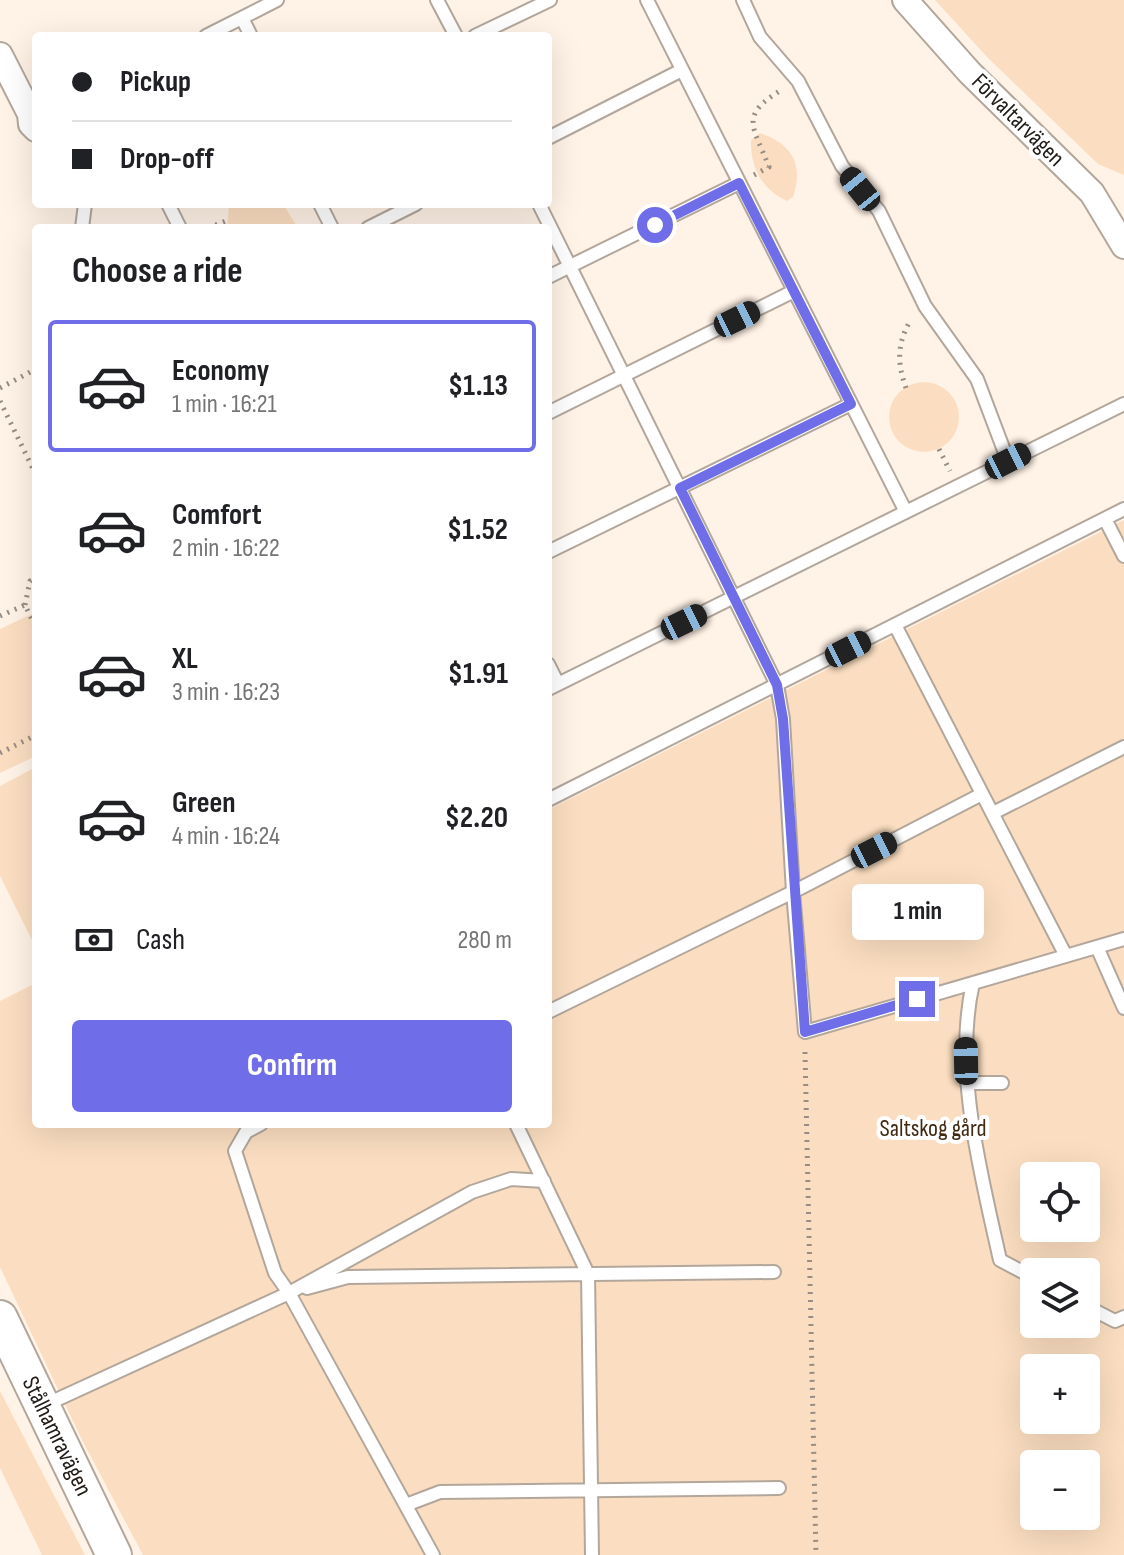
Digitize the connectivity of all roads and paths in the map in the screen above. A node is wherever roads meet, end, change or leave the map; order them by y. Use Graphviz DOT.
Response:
graph roads {
  1 [pos="277,0"];
  2 [pos="437,0"];
  3 [pos="550,0"];
  4 [pos="647,0"];
  5 [pos="743,0"];
  6 [pos="905,0"];
  7 [pos="242,18"];
  8 [pos="214,32"];
  9 [pos="249,32"];
  10 [pos="454,32"];
  11 [pos="483,32"];
  12 [pos="0,55"];
  13 [pos="682,70"];
  14 [pos="798,81"];
  15 [pos="32,120"];
  16 [pos="552,136"];
  17 [pos="739,183"];
  18 [pos="408,208"];
  19 [pos="226,221"];
  20 [pos="218,224"];
  21 [pos="376,224"];
  22 [pos="552,230"];
  23 [pos="1124,246"];
  24 [pos="570,266"];
  25 [pos="552,275"];
  26 [pos="794,291"];
  27 [pos="925,306"];
  28 [pos="32,371"];
  29 [pos="624,375"];
  30 [pos="0,388"];
  31 [pos="906,388"];
  32 [pos="0,401"];
  33 [pos="851,404"];
  34 [pos="1124,404"];
  35 [pos="552,411"];
  36 [pos="1008,461"];
  37 [pos="32,467"];
  38 [pos="680,488"];
  39 [pos="1124,509"];
  40 [pos="906,512"];
  41 [pos="1105,519"];
  42 [pos="552,550"];
  43 [pos="1124,556"];
  44 [pos="32,580"];
  45 [pos="734,597"];
  46 [pos="25,605"];
  47 [pos="0,616"];
  48 [pos="32,620"];
  49 [pos="895,625"];
  50 [pos="777,685"];
  51 [pos="553,687"];
  52 [pos="32,737"];
  53 [pos="1124,747"];
  54 [pos="0,753"];
  55 [pos="982,794"];
  56 [pos="552,798"];
  57 [pos="993,813"];
  58 [pos="793,892"];
  59 [pos="1124,939"];
  60 [pos="1097,947"];
  61 [pos="1066,956"];
  62 [pos="973,983"];
  63 [pos="1124,1008"];
  64 [pos="552,1010"];
  65 [pos="805,1032"];
  66 [pos="967,1083"];
  67 [pos="1002,1083"];
  68 [pos="254,1128"];
  69 [pos="518,1128"];
  70 [pos="544,1181"];
  71 [pos="1020,1271"];
  72 [pos="774,1272"];
  73 [pos="588,1274"];
  74 [pos="289,1293"];
  75 [pos="1100,1313"];
  76 [pos="1124,1317"];
  77 [pos="0,1318"];
  78 [pos="42,1406"];
  79 [pos="779,1488"];
  80 [pos="591,1492"];
  81 [pos="406,1505"];
  82 [pos="114,1555"];
  83 [pos="433,1555"];
  84 [pos="592,1555"];
  85 [pos="816,1555"];
  1 -- 7 [label="lane"];
  2 -- 10 [label="lane"];
  3 -- 11 [label="lane"];
  4 -- 13 [label="lane"];
  5 -- 14 [label="lane"];
  6 -- 23 [label="street, Förvaltarvägen"];
  7 -- 8 [label="lane"];
  7 -- 9 [label="lane"];
  12 -- 15 [label="street"];
  13 -- 16 [label="lane"];
  13 -- 17 [label="lane"];
  14 -- 17 [label="path"];
  14 -- 27 [label="lane"];
  17 -- 24 [label="lane"];
  17 -- 26 [label="lane"];
  18 -- 21 [label="lane"];
  19 -- 20 [label="path"];
  22 -- 24 [label="lane"];
  24 -- 25 [label="lane"];
  24 -- 29 [label="lane"];
  26 -- 29 [label="lane"];
  26 -- 33 [label="lane"];
  27 -- 31 [label="path"];
  27 -- 36 [label="lane"];
  28 -- 30 [label="path"];
  29 -- 35 [label="lane"];
  29 -- 38 [label="lane"];
  32 -- 37 [label="path"];
  33 -- 38 [label="lane"];
  33 -- 40 [label="lane"];
  34 -- 36 [label="lane"];
  36 -- 40 [label="lane"];
  38 -- 42 [label="lane"];
  38 -- 45 [label="lane"];
  39 -- 41 [label="lane"];
  40 -- 45 [label="lane"];
  41 -- 43 [label="lane"];
  41 -- 49 [label="lane"];
  44 -- 46 [label="path"];
  45 -- 50 [label="lane"];
  45 -- 51 [label="lane"];
  46 -- 47 [label="path"];
  46 -- 48 [label="path"];
  49 -- 50 [label="lane"];
  49 -- 55 [label="lane"];
  50 -- 56 [label="lane"];
  50 -- 58 [label="lane"];
  52 -- 54 [label="path"];
  53 -- 57 [label="lane"];
  55 -- 57 [label="lane"];
  55 -- 58 [label="lane"];
  57 -- 61 [label="lane"];
  58 -- 64 [label="lane"];
  58 -- 65 [label="lane"];
  59 -- 60 [label="lane"];
  60 -- 61 [label="lane"];
  60 -- 63 [label="lane"];
  61 -- 62 [label="lane"];
  62 -- 65 [label="lane"];
  62 -- 66 [label="lane"];
  65 -- 85 [label="path"];
  66 -- 67 [label="lane"];
  66 -- 71 [label="lane"];
  68 -- 74 [label="lane"];
  69 -- 70 [label="lane"];
  70 -- 73 [label="lane"];
  70 -- 74 [label="lane"];
  72 -- 73 [label="lane"];
  73 -- 74 [label="lane"];
  73 -- 80 [label="lane"];
  74 -- 78 [label="lane"];
  74 -- 81 [label="lane"];
  75 -- 76 [label="lane"];
  77 -- 78 [label="main road, Stålhamravägen"];
  78 -- 82 [label="main road, Stålhamravägen"];
  79 -- 80 [label="lane"];
  80 -- 81 [label="lane"];
  80 -- 84 [label="lane"];
  81 -- 83 [label="lane"];
}
